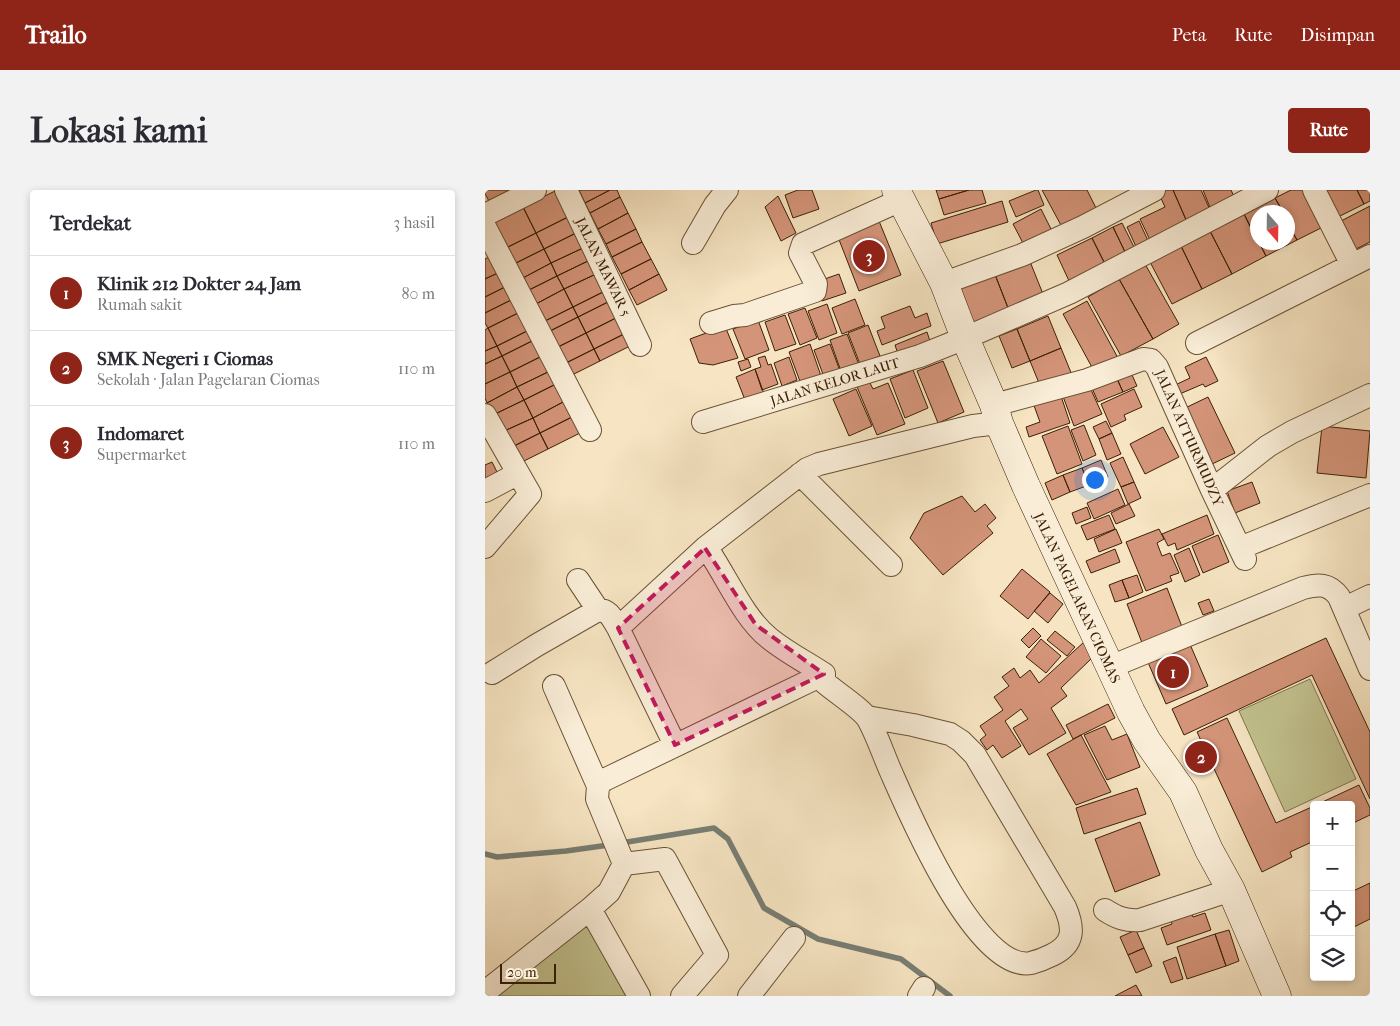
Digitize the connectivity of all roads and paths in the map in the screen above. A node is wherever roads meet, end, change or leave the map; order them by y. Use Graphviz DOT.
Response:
graph roads {
  1 [pos="535,190"];
  2 [pos="566,190"];
  3 [pos="727,190"];
  4 [pos="1154,190"];
  5 [pos="1267,190"];
  6 [pos="1314,190"];
  7 [pos="898,195"];
  8 [pos="485,215"];
  9 [pos="485,227"];
  10 [pos="693,242"];
  11 [pos="1361,261"];
  12 [pos="944,284"];
  13 [pos="711,322"];
  14 [pos="965,338"];
  15 [pos="1197,343"];
  16 [pos="640,344"];
  17 [pos="1370,395"];
  18 [pos="996,414"];
  19 [pos="485,415"];
  20 [pos="703,422"];
  21 [pos="590,430"];
  22 [pos="517,474"];
  23 [pos="800,474"];
  24 [pos="1212,490"];
  25 [pos="485,491"];
  26 [pos="1370,495"];
  27 [pos="485,547"];
  28 [pos="705,548"];
  29 [pos="891,565"];
  30 [pos="578,580"];
  31 [pos="1370,596"];
  32 [pos="1345,608"];
  33 [pos="598,610"];
  34 [pos="618,628"];
  35 [pos="1110,667"];
  36 [pos="1370,668"];
  37 [pos="492,673"];
  38 [pos="825,674"];
  39 [pos="554,686"];
  40 [pos="867,717"];
  41 [pos="675,745"];
  42 [pos="597,786"];
  43 [pos="623,861"];
  44 [pos="1231,890"];
  45 [pos="590,909"];
  46 [pos="1105,910"];
  47 [pos="794,938"];
  48 [pos="485,992"];
  49 [pos="638,995"];
  50 [pos="682,996"];
  51 [pos="749,996"];
  52 [pos="1277,996"];
  1 -- 8 [label="street"];
  2 -- 16 [label="street, JALAN MAWAR 5"];
  3 -- 10 [label="street"];
  4 -- 12 [label="street"];
  5 -- 14 [label="street, JALAN KELOR LAUT"];
  6 -- 11 [label="street"];
  7 -- 12 [label="main road, JALAN PAGELARAN CIOMAS"];
  7 -- 13 [label="street"];
  9 -- 21 [label="street"];
  11 -- 15 [label="street"];
  12 -- 14 [label="main road, JALAN PAGELARAN CIOMAS"];
  14 -- 18 [label="main road, JALAN PAGELARAN CIOMAS"];
  14 -- 20 [label="street, JALAN KELOR LAUT"];
  17 -- 24 [label="street"];
  18 -- 23 [label="street"];
  18 -- 24 [label="street, JALAN ATTURMUDZY"];
  18 -- 35 [label="main road, JALAN PAGELARAN CIOMAS"];
  19 -- 22 [label="street"];
  22 -- 25 [label="street"];
  22 -- 27 [label="street"];
  23 -- 28 [label="street"];
  23 -- 29 [label="street"];
  24 -- 26 [label="street, JALAN ATTURMUDZY"];
  28 -- 34 [label="street"];
  28 -- 38 [label="street"];
  30 -- 33 [label="street"];
  31 -- 32 [label="street"];
  32 -- 35 [label="street"];
  32 -- 36 [label="street"];
  33 -- 34 [label="street"];
  33 -- 37 [label="street"];
  34 -- 41 [label="street"];
  35 -- 44 [label="main road, JALAN PAGELARAN CIOMAS"];
  38 -- 40 [label="street"];
  38 -- 41 [label="street"];
  39 -- 42 [label="street"];
  40 -- 40 [label="street"];
  41 -- 42 [label="street"];
  42 -- 43 [label="street"];
  43 -- 45 [label="street"];
  43 -- 50 [label="street"];
  44 -- 46 [label="street"];
  44 -- 52 [label="main road, JALAN PAGELARAN CIOMAS"];
  45 -- 48 [label="street"];
  45 -- 49 [label="street"];
  47 -- 51 [label="street"];
}
